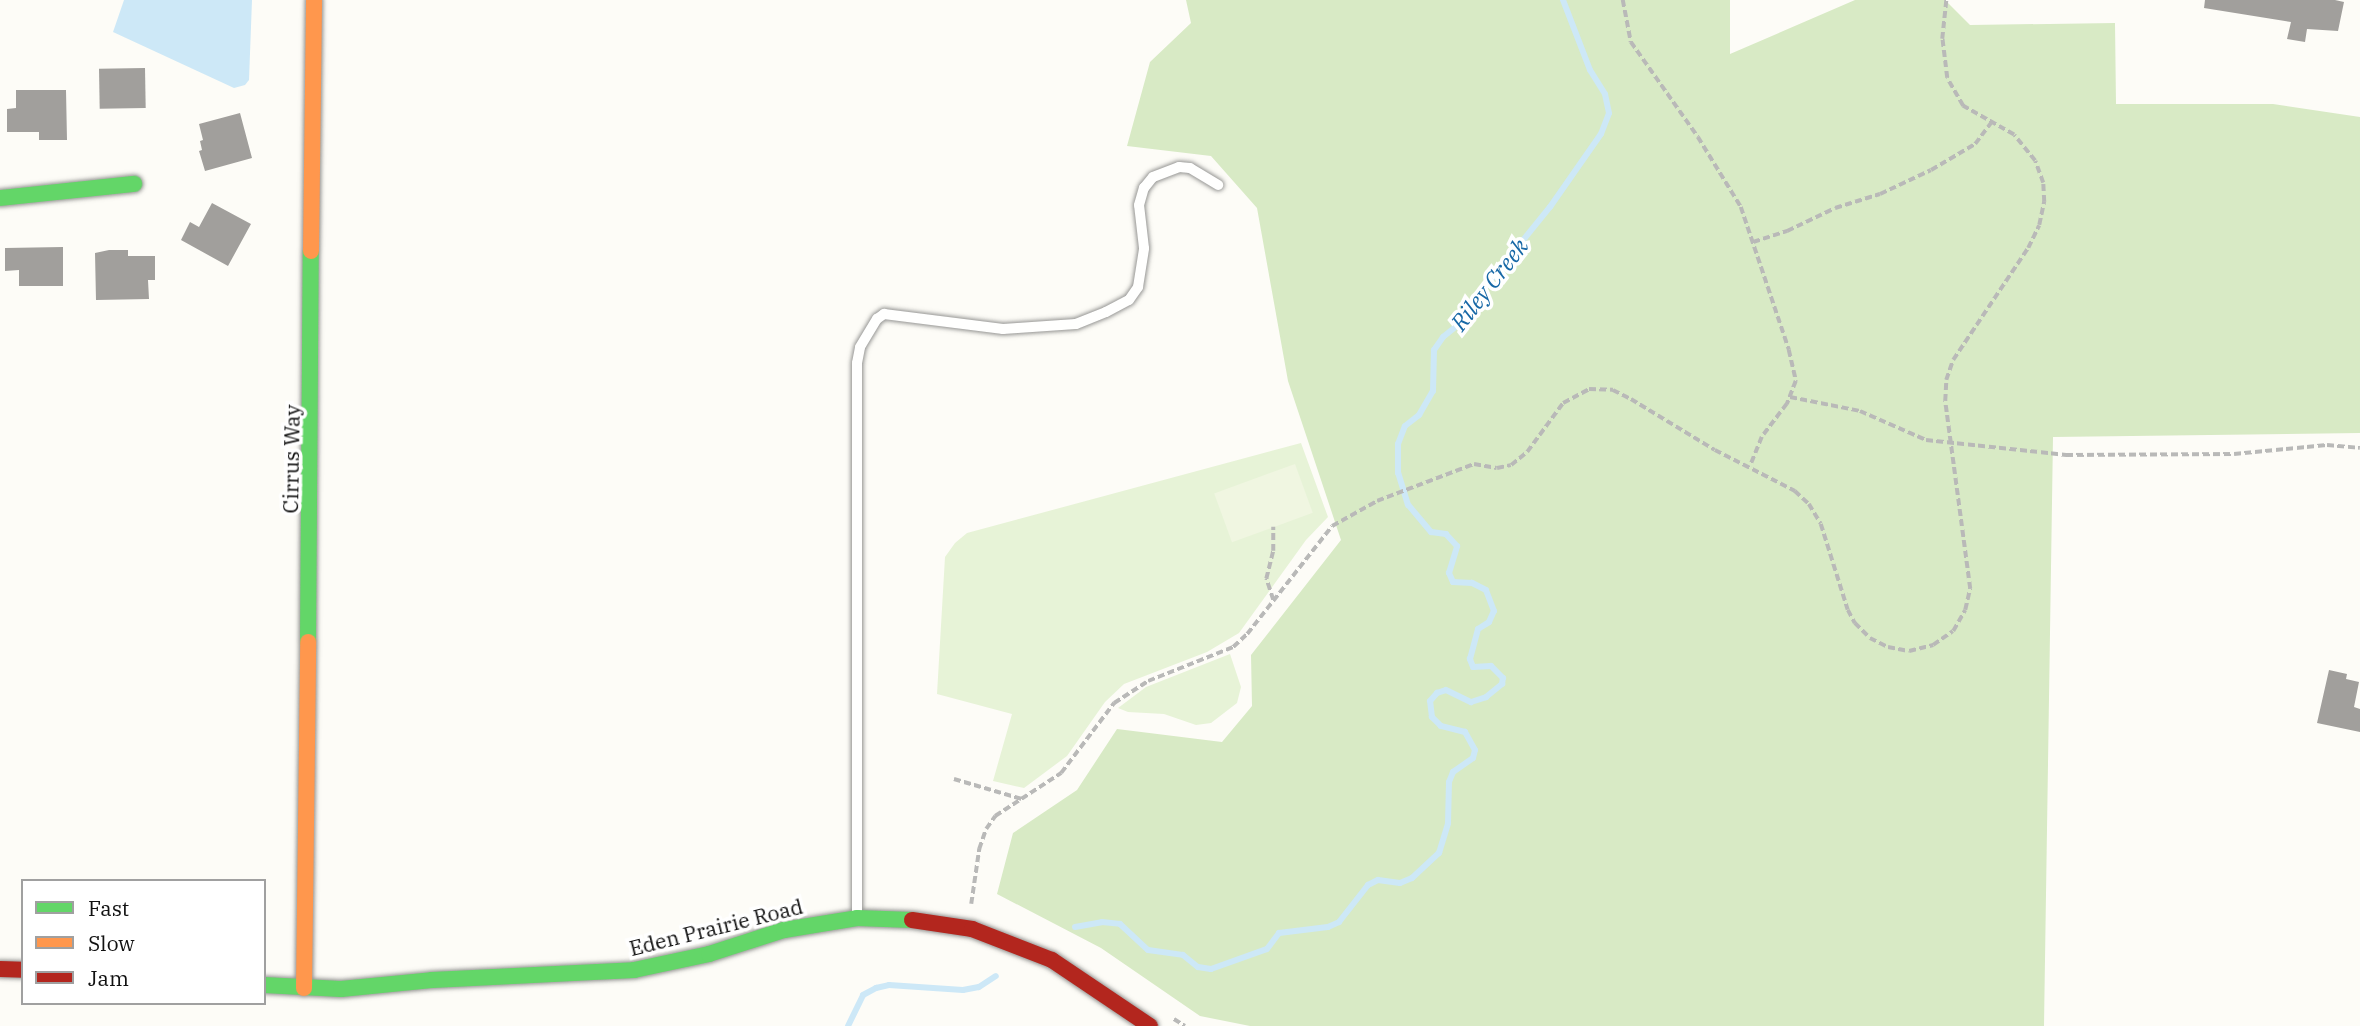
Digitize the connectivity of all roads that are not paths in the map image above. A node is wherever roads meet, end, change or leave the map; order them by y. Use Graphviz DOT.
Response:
graph roads {
  1 [pos="314,0"];
  2 [pos="134,184"];
  3 [pos="1218,185"];
  4 [pos="0,198"];
  5 [pos="857,918"];
  6 [pos="0,969"];
  7 [pos="21,970"];
  8 [pos="266,985"];
  9 [pos="304,988"];
  10 [pos="1150,1026"];
  1 -- 9 [label="street, Cirrus Way"];
  2 -- 4 [label="street"];
  3 -- 5 [label="lane"];
  5 -- 9 [label="street, Eden Prairie Road"];
  5 -- 10 [label="street, Eden Prairie Road"];
  6 -- 7 [label="street"];
  8 -- 9 [label="street, Eden Prairie Road"];
}
